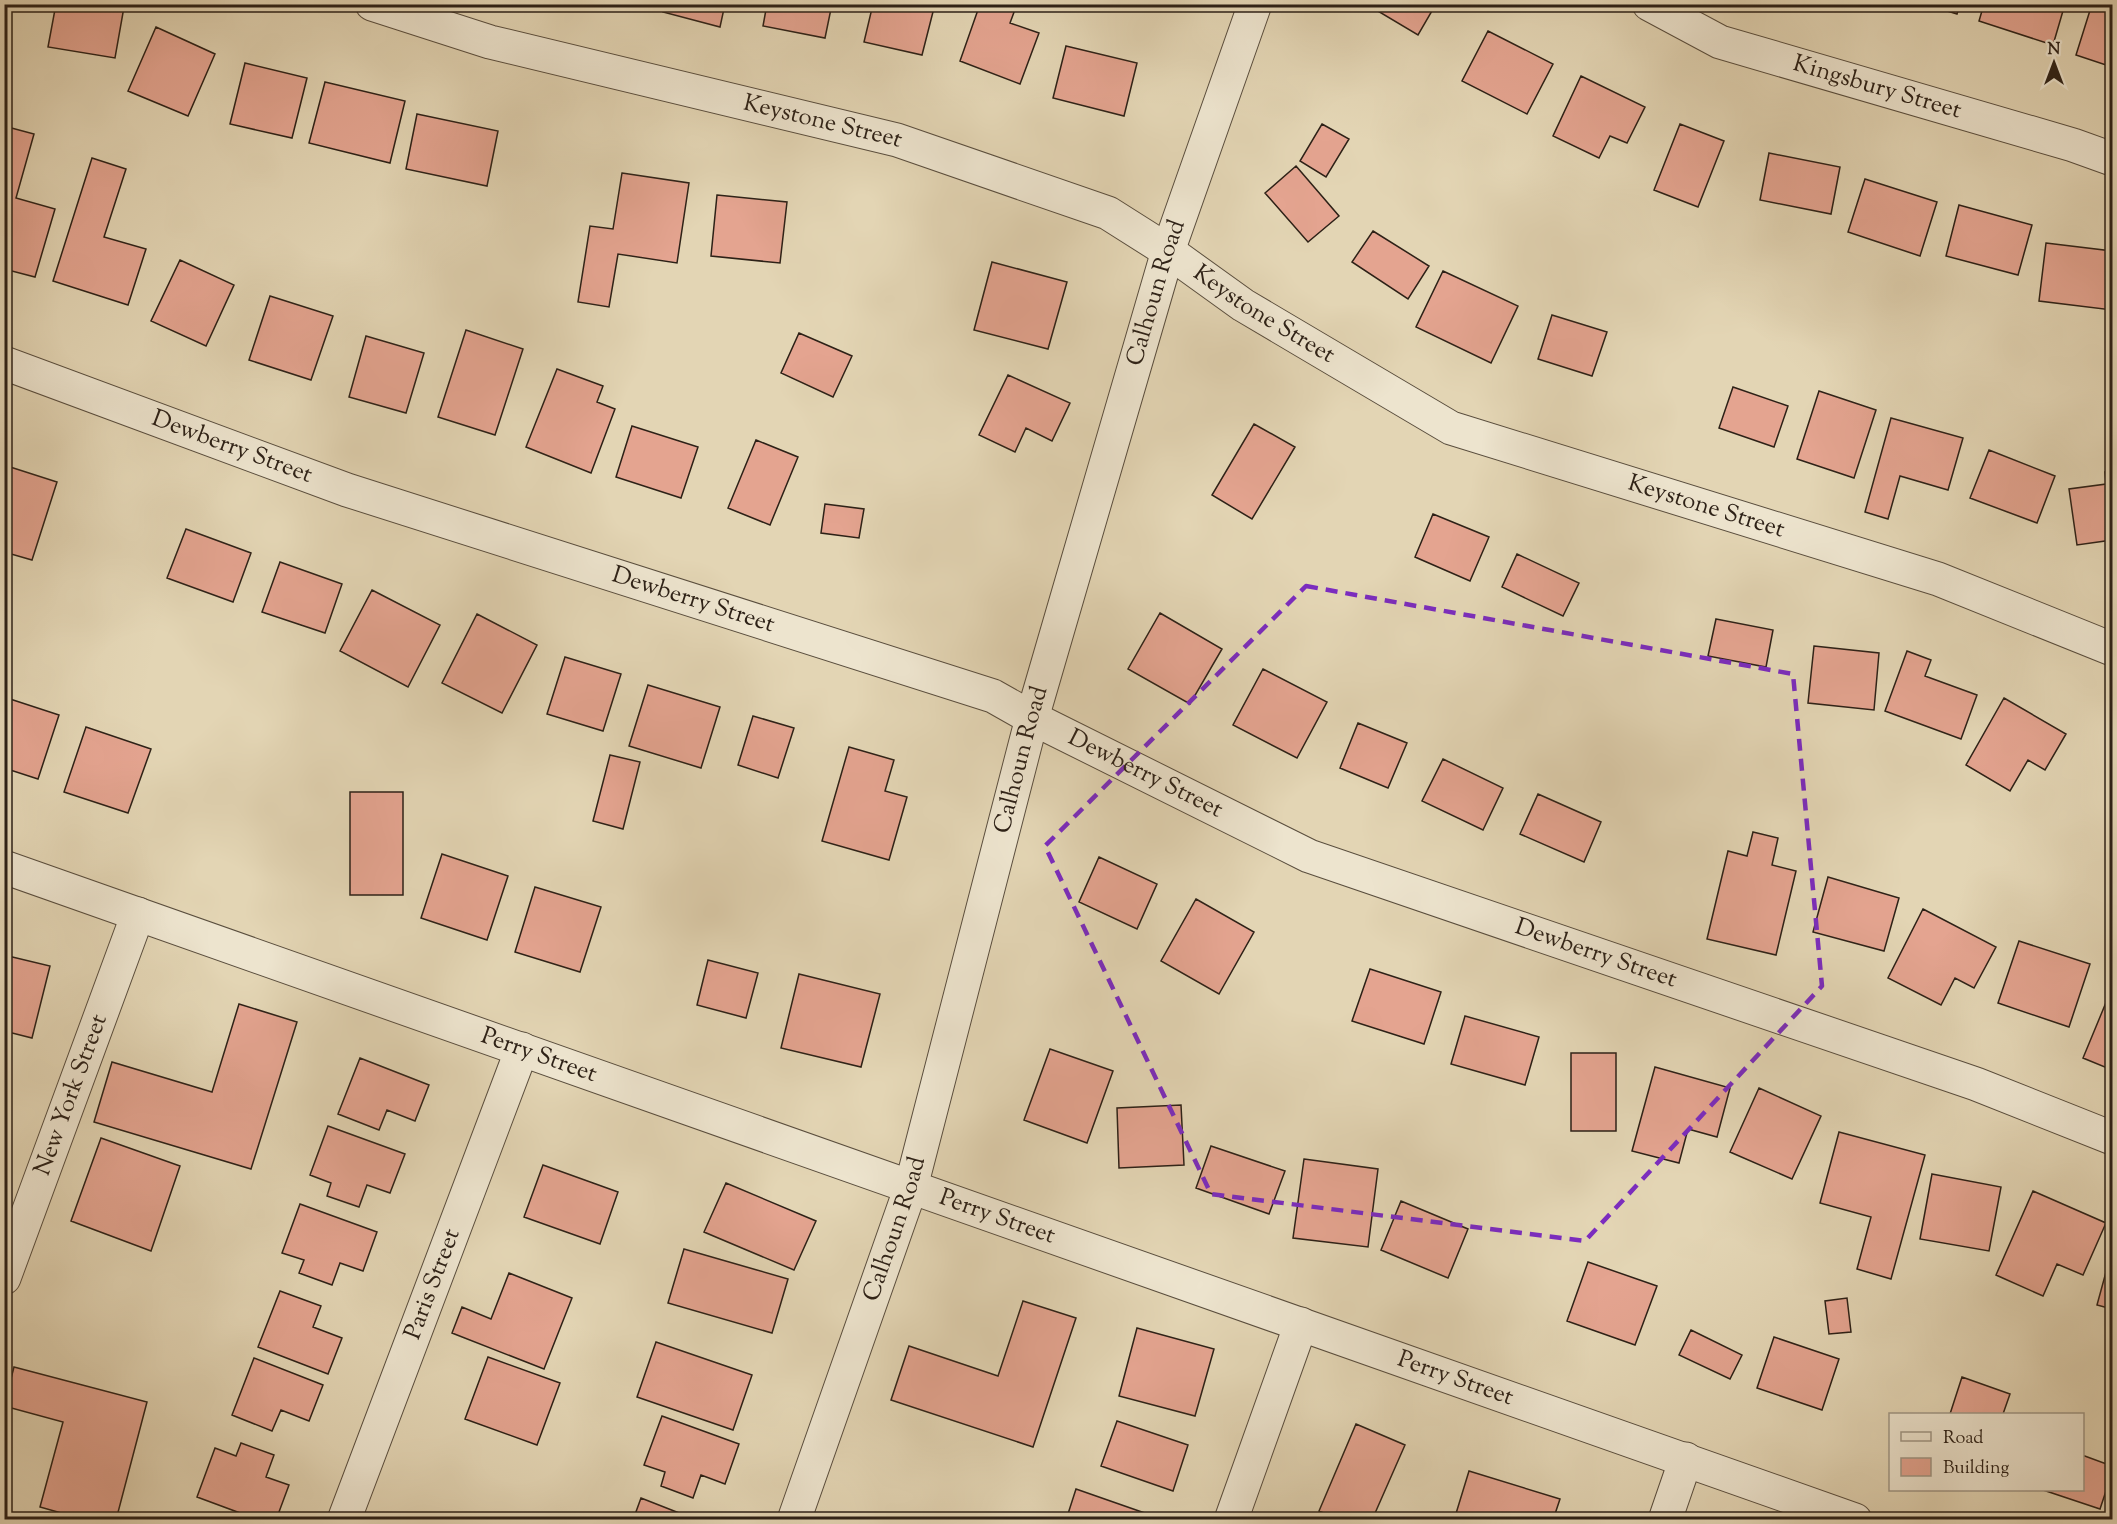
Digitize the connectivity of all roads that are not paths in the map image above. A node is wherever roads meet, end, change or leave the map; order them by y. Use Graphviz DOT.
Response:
graph roads {
  1 [pos="372,4"];
  2 [pos="1255,4"];
  3 [pos="1649,4"];
  4 [pos="2112,159"];
  5 [pos="1168,251"];
  6 [pos="4,363"];
  7 [pos="2112,649"];
  8 [pos="1032,718"];
  9 [pos="4,867"];
  10 [pos="138,914"];
  11 [pos="522,1049"];
  12 [pos="2112,1138"];
  13 [pos="911,1187"];
  14 [pos="4,1278"];
  15 [pos="1301,1324"];
  16 [pos="1686,1459"];
  17 [pos="344,1520"];
  18 [pos="794,1520"];
  19 [pos="1231,1520"];
  20 [pos="1665,1520"];
  21 [pos="1855,1520"];
  1 -- 5 [label="street, Keystone Street"];
  2 -- 5 [label="street, Calhoun Road"];
  3 -- 4 [label="street, Kingsbury Street"];
  5 -- 7 [label="street, Keystone Street"];
  5 -- 8 [label="street, Calhoun Road"];
  6 -- 8 [label="street, Dewberry Street"];
  8 -- 12 [label="street, Dewberry Street"];
  8 -- 13 [label="street, Calhoun Road"];
  9 -- 10 [label="street, Perry Street"];
  10 -- 11 [label="street, Perry Street"];
  10 -- 14 [label="street, New York Street"];
  11 -- 13 [label="street, Perry Street"];
  11 -- 17 [label="street, Paris Street"];
  13 -- 15 [label="street, Perry Street"];
  13 -- 18 [label="street, Calhoun Road"];
  15 -- 16 [label="street, Perry Street"];
  15 -- 19 [label="street"];
  16 -- 20 [label="street"];
  16 -- 21 [label="street, Perry Street"];
}
